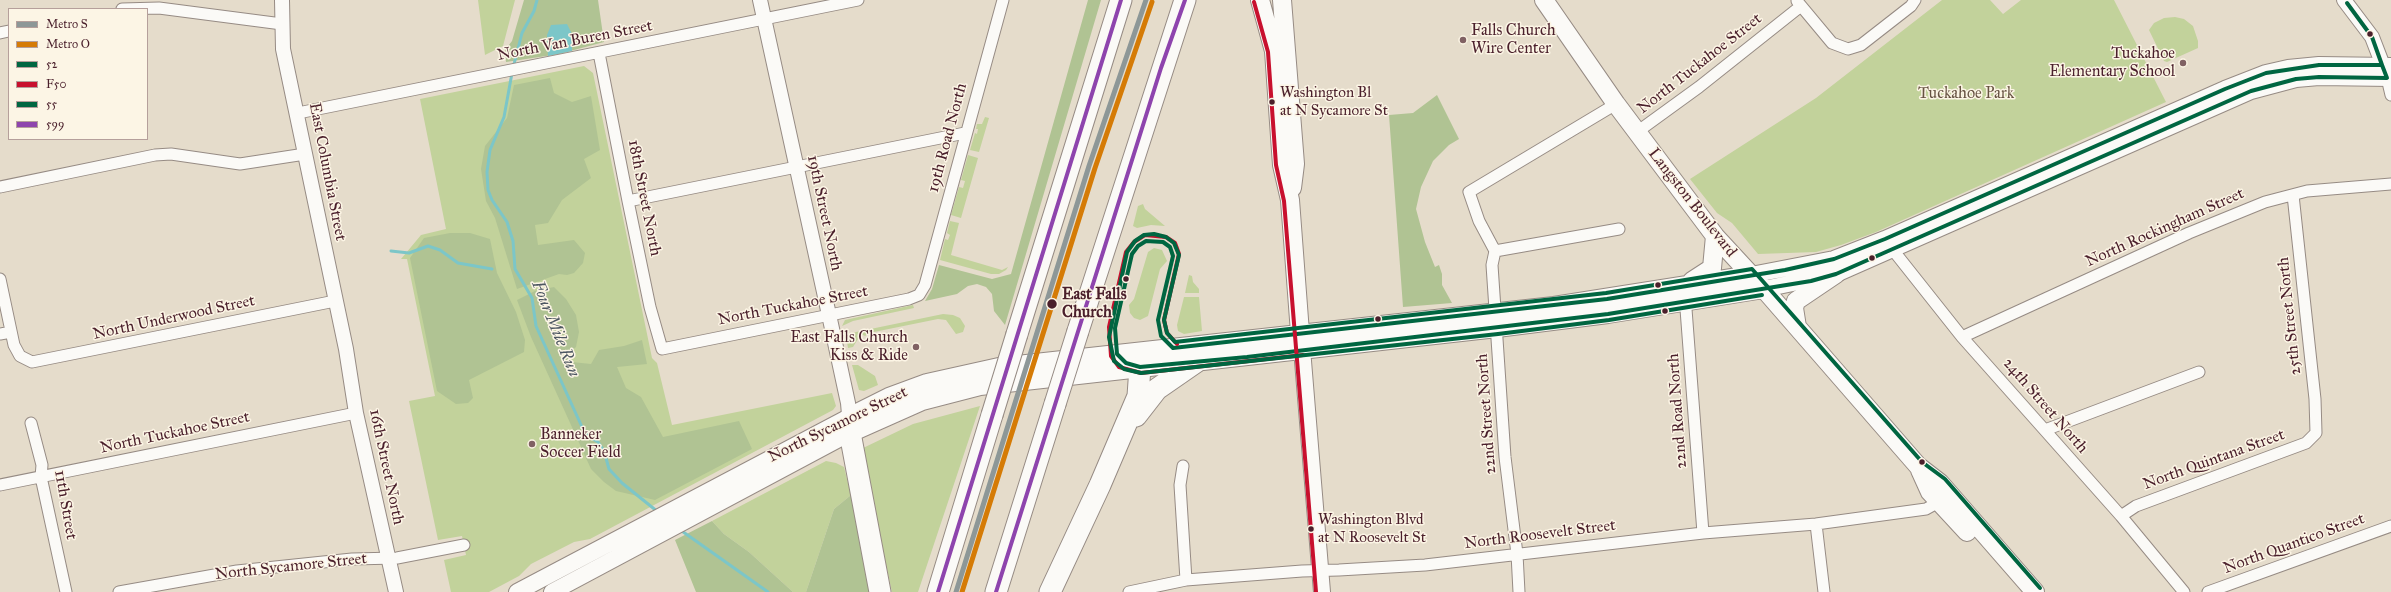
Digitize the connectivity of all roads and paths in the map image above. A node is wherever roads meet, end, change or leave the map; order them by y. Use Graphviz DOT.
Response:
graph roads {
  1 [pos="282,0"];
  2 [pos="760,0"];
  3 [pos="858,0"];
  4 [pos="1003,0"];
  5 [pos="1121,0"];
  6 [pos="1185,0"];
  7 [pos="1260,0"];
  8 [pos="1282,0"];
  9 [pos="1544,0"];
  10 [pos="1915,0"];
  11 [pos="2347,1"];
  12 [pos="1799,3"];
  13 [pos="136,4"];
  14 [pos="125,8"];
  15 [pos="765,19"];
  16 [pos="282,24"];
  17 [pos="600,53"];
  18 [pos="2388,72"];
  19 [pos="2391,95"];
  20 [pos="1616,104"];
  21 [pos="298,113"];
  22 [pos="1637,132"];
  23 [pos="965,133"];
  24 [pos="306,154"];
  25 [pos="797,167"];
  26 [pos="2391,184"];
  27 [pos="0,187"];
  28 [pos="2293,195"];
  29 [pos="1290,200"];
  30 [pos="628,201"];
  31 [pos="1619,230"];
  32 [pos="1715,236"];
  33 [pos="1889,245"];
  34 [pos="1495,251"];
  35 [pos="1836,274"];
  36 [pos="1751,275"];
  37 [pos="0,279"];
  38 [pos="925,285"];
  39 [pos="1764,289"];
  40 [pos="1685,294"];
  41 [pos="335,302"];
  42 [pos="828,315"];
  43 [pos="1496,320"];
  44 [pos="1797,327"];
  45 [pos="6,333"];
  46 [pos="1962,336"];
  47 [pos="1301,342"];
  48 [pos="346,349"];
  49 [pos="662,349"];
  50 [pos="1140,360"];
  51 [pos="1196,362"];
  52 [pos="2199,372"];
  53 [pos="356,413"];
  54 [pos="31,423"];
  55 [pos="849,425"];
  56 [pos="2045,430"];
  57 [pos="2316,433"];
  58 [pos="1110,461"];
  59 [pos="1183,466"];
  60 [pos="41,477"];
  61 [pos="0,485"];
  62 [pos="1945,498"];
  63 [pos="2121,516"];
  64 [pos="1816,524"];
  65 [pos="2391,526"];
  66 [pos="1703,533"];
  67 [pos="464,545"];
  68 [pos="1517,554"];
  69 [pos="388,558"];
  70 [pos="1321,570"];
  71 [pos="1186,580"];
  72 [pos="66,592"];
  73 [pos="119,592"];
  74 [pos="396,592"];
  75 [pos="517,592"];
  76 [pos="552,592"];
  77 [pos="880,592"];
  78 [pos="938,592"];
  79 [pos="996,592"];
  80 [pos="1050,592"];
  81 [pos="1129,592"];
  82 [pos="1322,592"];
  83 [pos="1519,592"];
  84 [pos="1824,592"];
  85 [pos="2019,592"];
  86 [pos="2035,592"];
  87 [pos="2184,592"];
  88 [pos="2208,592"];
  1 -- 16 [label="street, East Columbia Street"];
  2 -- 15 [label="street, 19th Street North"];
  3 -- 15 [label="street, North Van Buren Street"];
  4 -- 23 [label="street, 19th Road North"];
  5 -- 78 [label="highway, bridge"];
  6 -- 79 [label="highway, bridge"];
  7 -- 29 [label="main road"];
  8 -- 29 [label="main road"];
  9 -- 20 [label="main road, Langston Boulevard"];
  10 -- 12 [label="street"];
  11 -- 18 [label="street"];
  12 -- 22 [label="street, North Tuckahoe Street"];
  13 -- 14 [label="street"];
  13 -- 16 [label="street"];
  15 -- 17 [label="street, North Van Buren Street"];
  15 -- 25 [label="street, 19th Street North"];
  16 -- 21 [label="street, East Columbia Street"];
  17 -- 21 [label="street, North Van Buren Street"];
  17 -- 30 [label="street, 18th Street North"];
  18 -- 19 [label="street"];
  18 -- 33 [label="main road, North Sycamore Street"];
  20 -- 22 [label="main road, Langston Boulevard"];
  20 -- 34 [label="street, North Tuckahoe Street"];
  21 -- 24 [label="street, East Columbia Street"];
  22 -- 32 [label="main road, Langston Boulevard"];
  23 -- 25 [label="street"];
  23 -- 38 [label="street, 19th Road North"];
  24 -- 27 [label="street"];
  24 -- 41 [label="street, East Columbia Street"];
  25 -- 30 [label="street"];
  25 -- 42 [label="street, 19th Street North"];
  26 -- 28 [label="street, North Rockingham Street"];
  28 -- 46 [label="street, North Rockingham Street"];
  28 -- 57 [label="street, 25th Street North"];
  29 -- 47 [label="main road"];
  30 -- 49 [label="street, 18th Street North"];
  31 -- 34 [label="street"];
  32 -- 36 [label="main road, Langston Boulevard"];
  32 -- 40 [label="main road"];
  33 -- 35 [label="main road, North Sycamore Street"];
  33 -- 36 [label="main road, North Sycamore Street"];
  33 -- 46 [label="street, 24th Street North"];
  34 -- 43 [label="street, 22nd Street North"];
  35 -- 39 [label="main road, North Sycamore Street"];
  35 -- 44 [label="main road"];
  36 -- 39 [label="main road, Langston Boulevard"];
  36 -- 40 [label="main road, North Sycamore Street"];
  37 -- 45 [label="street"];
  38 -- 42 [label="street, North Tuckahoe Street"];
  39 -- 40 [label="main road, North Sycamore Street"];
  39 -- 44 [label="main road, Langston Boulevard"];
  40 -- 43 [label="main road, North Sycamore Street"];
  40 -- 66 [label="street, 22nd Road North"];
  41 -- 45 [label="street, North Underwood Street"];
  41 -- 48 [label="street, East Columbia Street"];
  42 -- 49 [label="street, North Tuckahoe Street"];
  42 -- 55 [label="street, 19th Street North"];
  43 -- 47 [label="main road, North Sycamore Street"];
  43 -- 68 [label="street, 22nd Street North"];
  44 -- 62 [label="main road, Langston Boulevard"];
  46 -- 56 [label="street, 24th Street North"];
  47 -- 50 [label="main road, North Sycamore Street"];
  47 -- 51 [label="main road, North Sycamore Street"];
  47 -- 70 [label="main road"];
  48 -- 53 [label="street, 16th Street North"];
  50 -- 51 [label="main road, North Sycamore Street"];
  50 -- 55 [label="main road, North Sycamore Street"];
  50 -- 58 [label="highway"];
  51 -- 58 [label="highway"];
  52 -- 56 [label="street"];
  53 -- 60 [label="street, North Tuckahoe Street"];
  53 -- 69 [label="street, 16th Street North"];
  54 -- 60 [label="street, 11th Street"];
  55 -- 75 [label="main road, North Sycamore Street"];
  55 -- 76 [label="main road, North Sycamore Street"];
  55 -- 77 [label="highway"];
  56 -- 63 [label="street, 24th Street North"];
  57 -- 63 [label="street, North Quintana Street"];
  58 -- 80 [label="highway"];
  59 -- 71 [label="street"];
  60 -- 61 [label="street, North Tuckahoe Street"];
  60 -- 72 [label="street, 11th Street"];
  62 -- 64 [label="street, North Roosevelt Street"];
  62 -- 85 [label="main road, Langston Boulevard"];
  62 -- 86 [label="main road, Langston Boulevard"];
  63 -- 87 [label="street, 24th Street North"];
  64 -- 66 [label="street, North Roosevelt Street"];
  64 -- 84 [label="street"];
  65 -- 88 [label="street, North Quantico Street"];
  66 -- 68 [label="street, North Roosevelt Street"];
  67 -- 69 [label="street, North Sycamore Street"];
  68 -- 70 [label="street, North Roosevelt Street"];
  68 -- 83 [label="street, 22nd Street North"];
  69 -- 73 [label="street, North Sycamore Street"];
  69 -- 74 [label="street, 16th Street North"];
  70 -- 71 [label="street, North Roosevelt Street"];
  70 -- 82 [label="main road"];
  71 -- 81 [label="street, North Roosevelt Street"];
}
